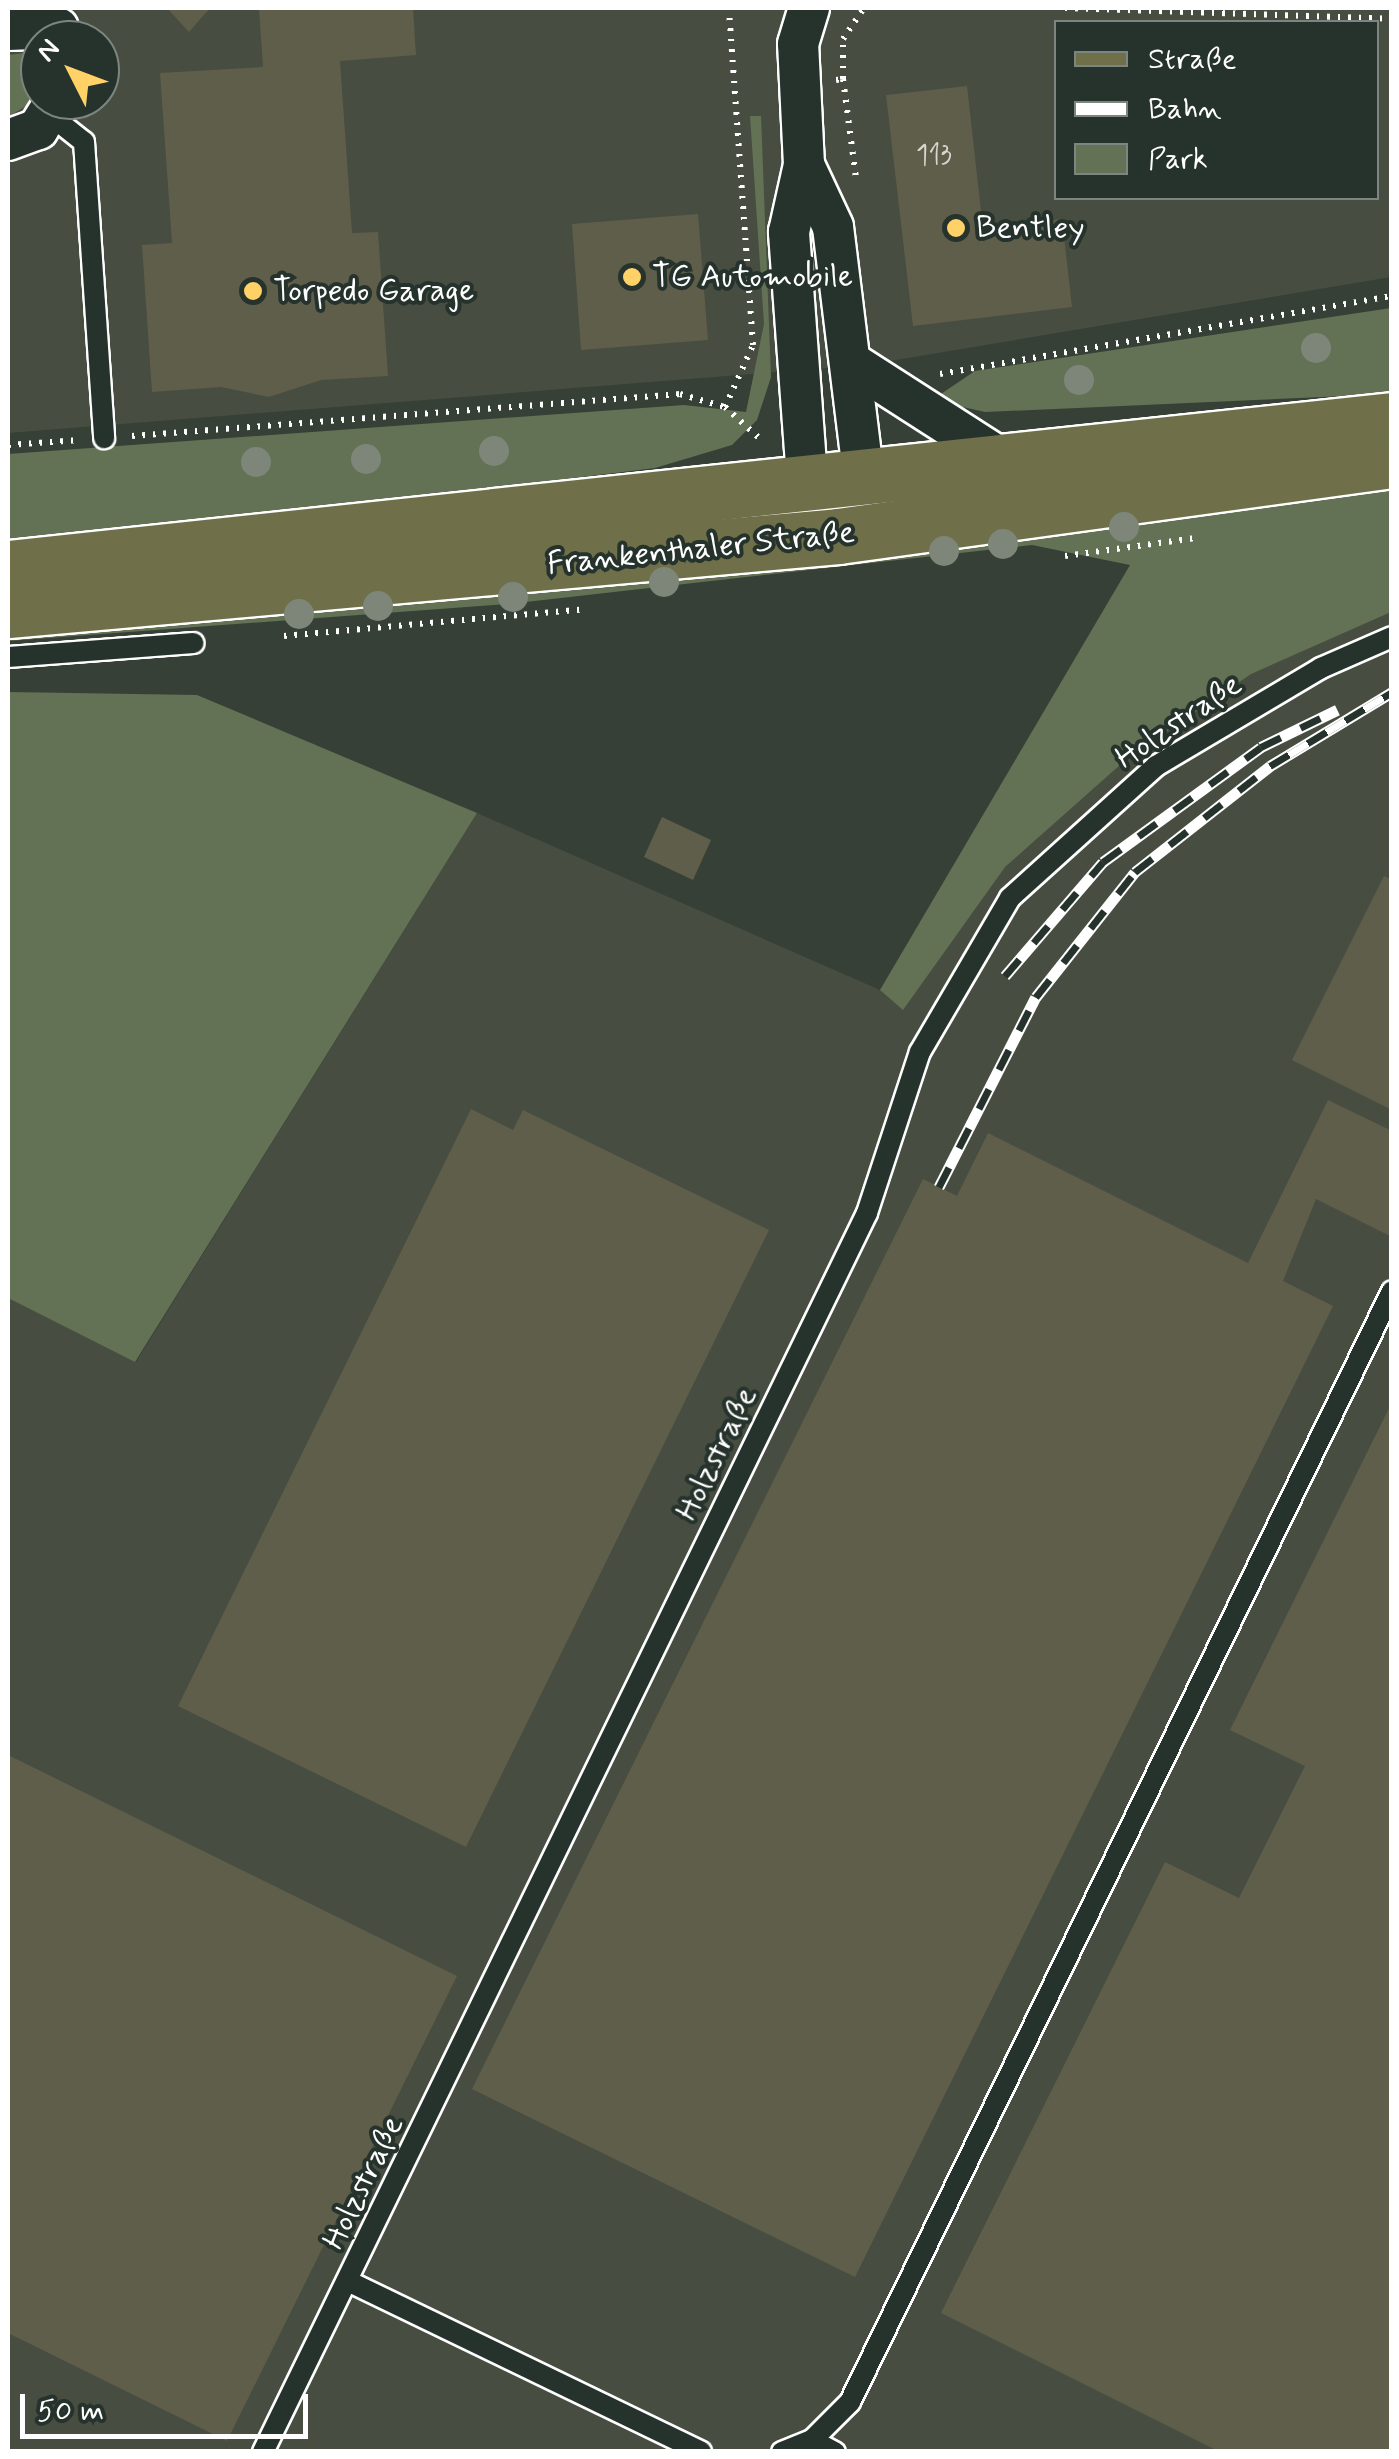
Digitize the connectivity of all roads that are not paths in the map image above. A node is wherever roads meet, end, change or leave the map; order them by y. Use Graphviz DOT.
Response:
graph roads {
  1 [pos="810,8"];
  2 [pos="36,120"];
  3 [pos="64,120"];
  4 [pos="8,140"];
  5 [pos="804,164"];
  6 [pos="852,363"];
  7 [pos="1392,420"];
  8 [pos="104,438"];
  9 [pos="805,455"];
  10 [pos="1000,458"];
  11 [pos="1392,460"];
  12 [pos="863,472"];
  13 [pos="838,536"];
  14 [pos="8,568"];
  15 [pos="8,610"];
  16 [pos="1392,637"];
  17 [pos="193,643"];
  18 [pos="8,657"];
  19 [pos="1392,1291"];
  20 [pos="350,2282"];
  21 [pos="812,2440"];
  22 [pos="264,2452"];
  23 [pos="702,2452"];
  24 [pos="782,2452"];
  25 [pos="834,2452"];
  1 -- 5 [label="street"];
  2 -- 4 [label="street"];
  3 -- 8 [label="lane"];
  5 -- 6 [label="street"];
  5 -- 9 [label="street"];
  6 -- 10 [label="street"];
  6 -- 12 [label="street"];
  7 -- 10 [label="main road, Frankenthaler Straße"];
  9 -- 12 [label="main road, Frankenthaler Straße"];
  9 -- 13 [label="main road"];
  9 -- 14 [label="main road, Frankenthaler Straße"];
  10 -- 12 [label="main road, Frankenthaler Straße"];
  11 -- 13 [label="main road, Frankenthaler Straße"];
  12 -- 13 [label="main road"];
  13 -- 15 [label="main road, Frankenthaler Straße"];
  16 -- 20 [label="lane, Holzstraße"];
  17 -- 18 [label="lane"];
  19 -- 21 [label="lane"];
  20 -- 22 [label="lane, Holzstraße"];
  20 -- 23 [label="lane"];
  21 -- 24 [label="lane"];
  21 -- 25 [label="lane"];
}
